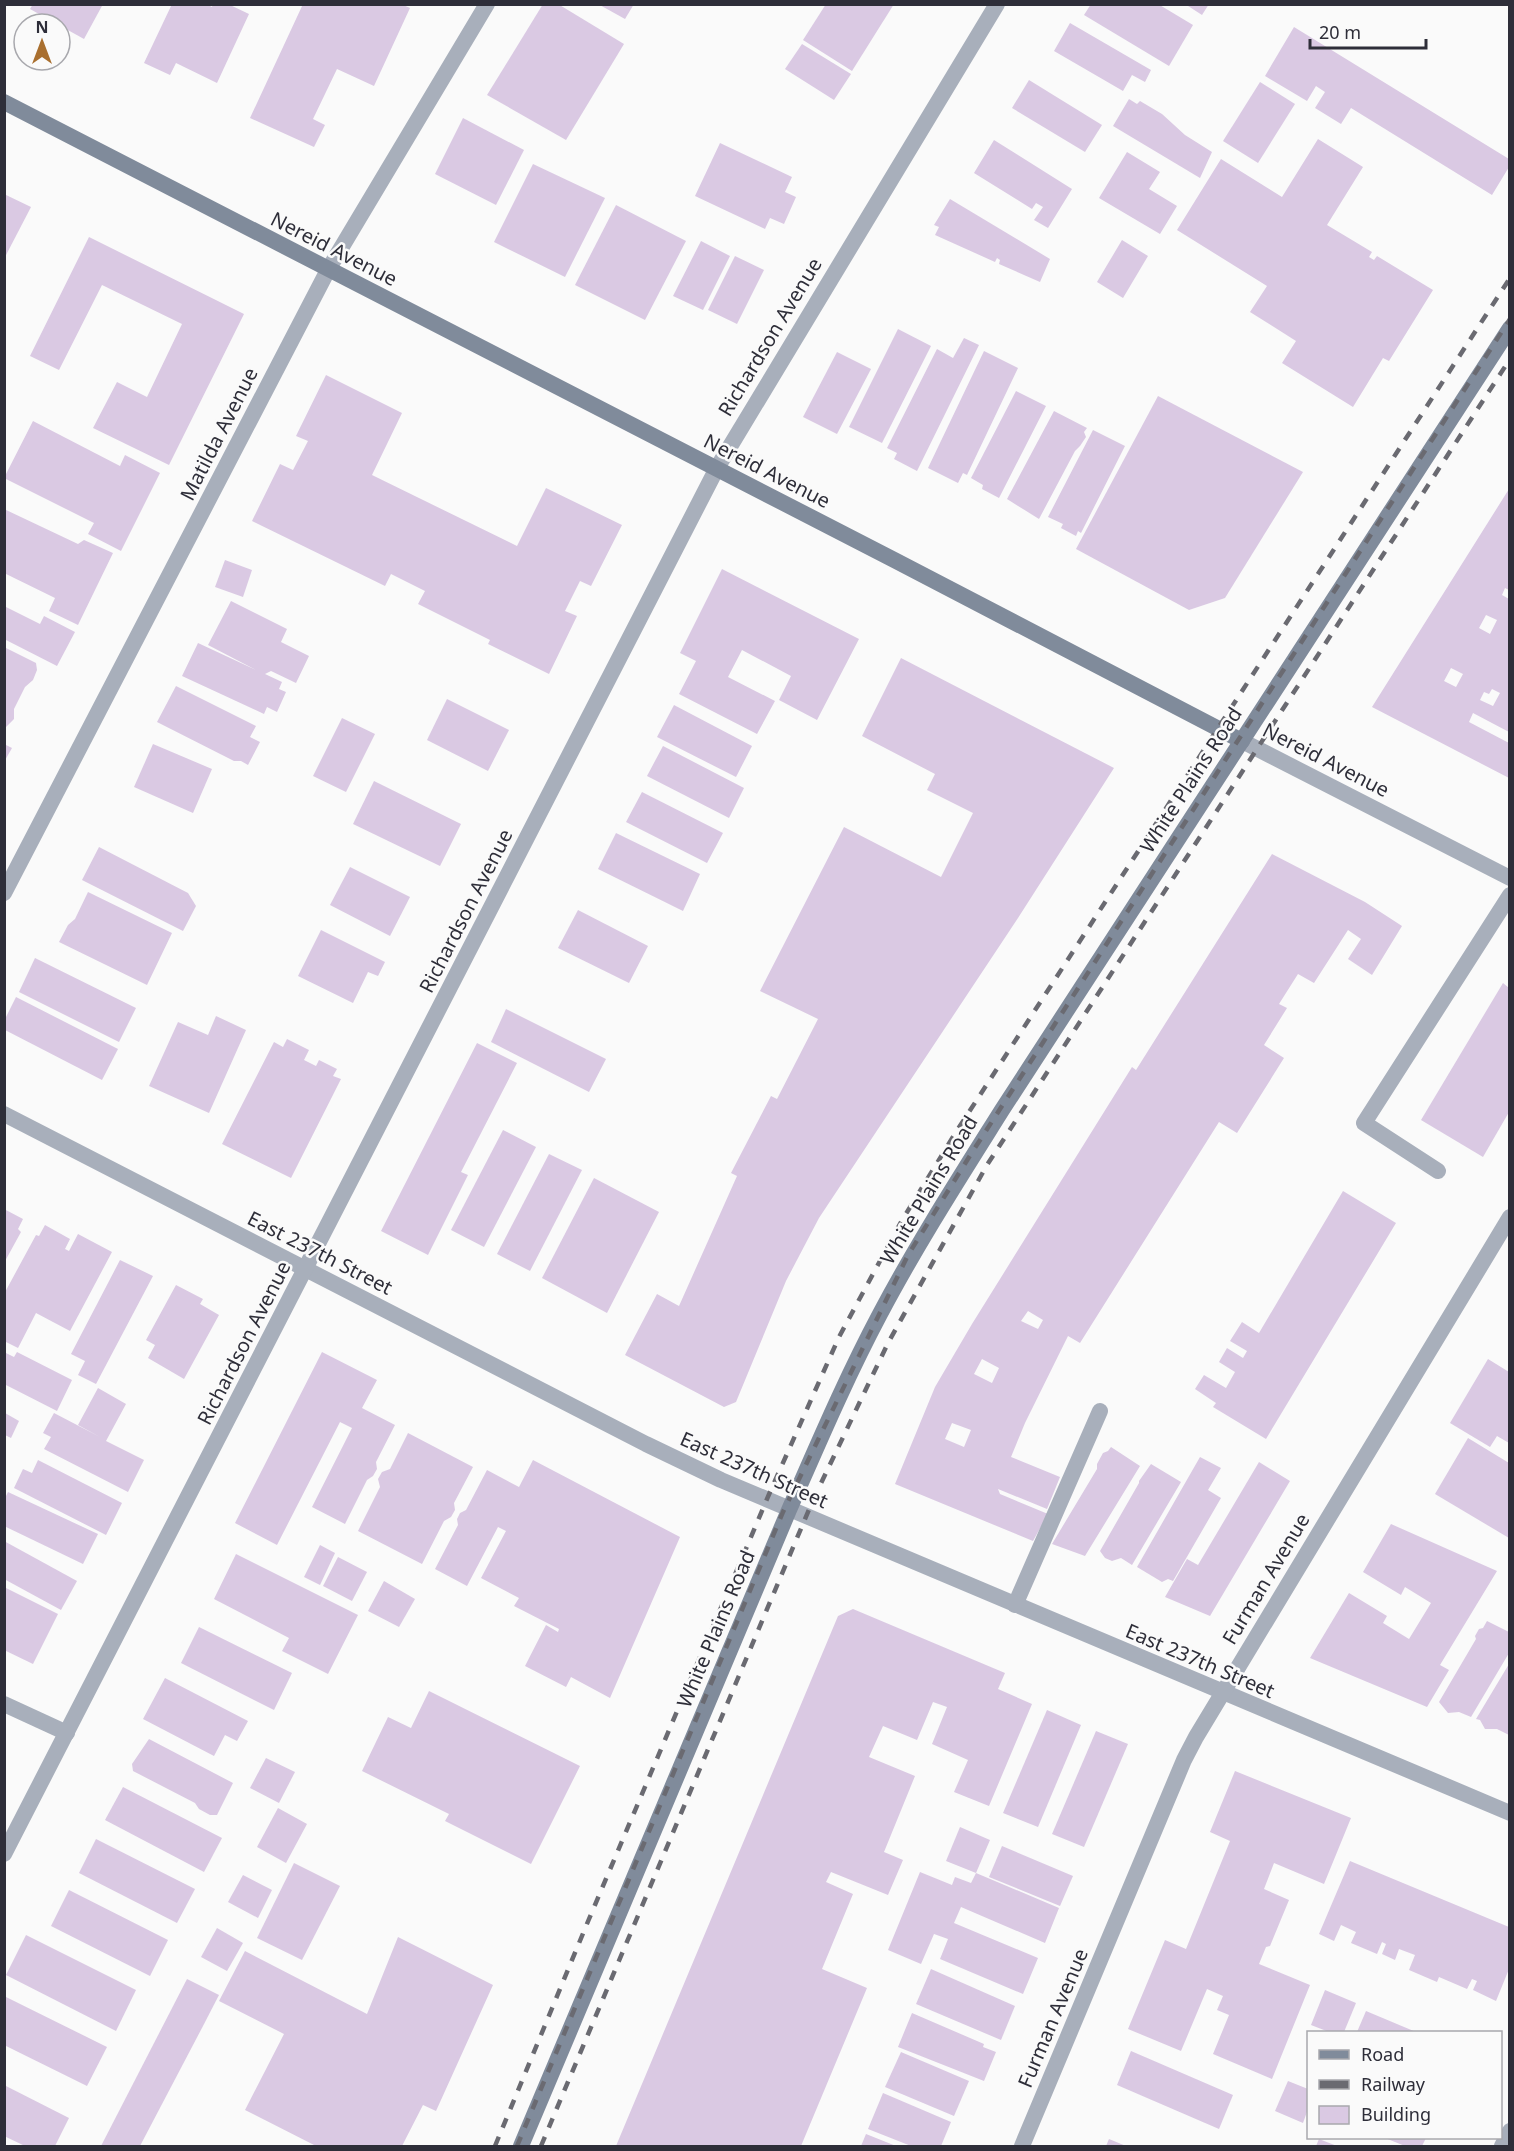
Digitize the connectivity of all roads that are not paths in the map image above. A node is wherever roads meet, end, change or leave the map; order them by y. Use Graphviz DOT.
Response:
graph roads {
  1 [pos="487,4"];
  2 [pos="997,4"];
  3 [pos="4,102"];
  4 [pos="328,270"];
  5 [pos="1509,328"];
  6 [pos="717,468"];
  7 [pos="1242,741"];
  8 [pos="1509,878"];
  9 [pos="4,893"];
  10 [pos="1509,895"];
  11 [pos="4,1114"];
  12 [pos="1438,1171"];
  13 [pos="1509,1217"];
  14 [pos="305,1269"];
  15 [pos="1100,1411"];
  16 [pos="789,1510"];
  17 [pos="1016,1605"];
  18 [pos="1221,1693"];
  19 [pos="4,1704"];
  20 [pos="67,1733"];
  21 [pos="1509,1813"];
  22 [pos="4,1854"];
  23 [pos="1509,2131"];
  24 [pos="521,2146"];
  25 [pos="1023,2146"];
  26 [pos="1502,2146"];
  1 -- 4 [label="street, Matilda Avenue"];
  2 -- 6 [label="street, Richardson Avenue"];
  3 -- 4 [label="main road, Nereid Avenue"];
  4 -- 6 [label="main road, Nereid Avenue"];
  4 -- 9 [label="street, Matilda Avenue"];
  5 -- 7 [label="main road, White Plains Road"];
  6 -- 7 [label="main road, Nereid Avenue"];
  6 -- 14 [label="street, Richardson Avenue"];
  7 -- 8 [label="street, Nereid Avenue"];
  7 -- 16 [label="main road, White Plains Road"];
  10 -- 12 [label="street"];
  11 -- 14 [label="street, East 237th Street"];
  13 -- 18 [label="street, Furman Avenue"];
  14 -- 16 [label="street, East 237th Street"];
  14 -- 20 [label="street, Richardson Avenue"];
  15 -- 17 [label="street"];
  16 -- 17 [label="street, East 237th Street"];
  16 -- 24 [label="main road, White Plains Road"];
  17 -- 18 [label="street, East 237th Street"];
  18 -- 21 [label="street, East 237th Street"];
  18 -- 25 [label="street, Furman Avenue"];
  19 -- 20 [label="street"];
  20 -- 22 [label="street, Richardson Avenue"];
  23 -- 26 [label="street"];
}
